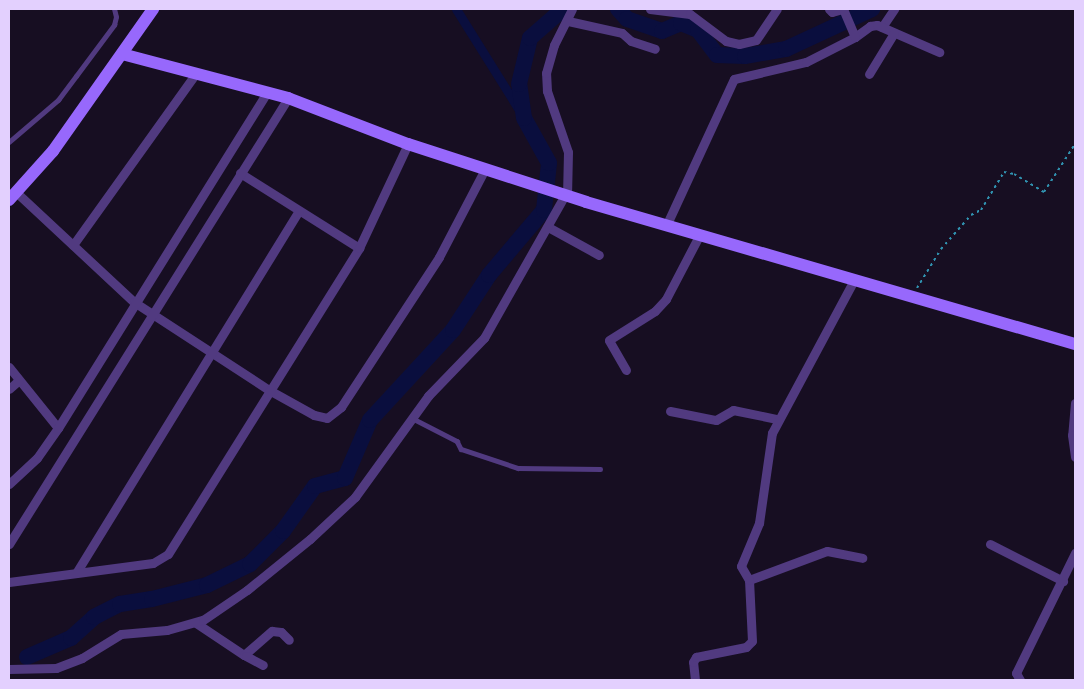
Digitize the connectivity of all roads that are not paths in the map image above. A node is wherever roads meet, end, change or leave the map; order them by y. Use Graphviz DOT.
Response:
graph roads {
  1 [pos="114,9"];
  2 [pos="153,9"];
  3 [pos="650,9"];
  4 [pos="777,9"];
  5 [pos="829,9"];
  6 [pos="894,9"];
  7 [pos="680,10"];
  8 [pos="843,11"];
  9 [pos="571,14"];
  10 [pos="882,28"];
  11 [pos="894,33"];
  12 [pos="854,35"];
  13 [pos="655,49"];
  14 [pos="939,52"];
  15 [pos="122,54"];
  16 [pos="196,73"];
  17 [pos="869,74"];
  18 [pos="267,92"];
  19 [pos="288,98"];
  20 [pos="9,142"];
  21 [pos="408,144"];
  22 [pos="484,171"];
  23 [pos="240,173"];
  24 [pos="565,195"];
  25 [pos="13,196"];
  26 [pos="299,211"];
  27 [pos="666,226"];
  28 [pos="548,227"];
  29 [pos="699,236"];
  30 [pos="73,245"];
  31 [pos="359,248"];
  32 [pos="599,255"];
  33 [pos="854,280"];
  34 [pos="134,302"];
  35 [pos="152,314"];
  36 [pos="1075,344"];
  37 [pos="211,351"];
  38 [pos="9,367"];
  39 [pos="626,370"];
  40 [pos="19,380"];
  41 [pos="9,389"];
  42 [pos="269,390"];
  43 [pos="1075,404"];
  44 [pos="670,411"];
  45 [pos="411,418"];
  46 [pos="777,419"];
  47 [pos="58,428"];
  48 [pos="1075,458"];
  49 [pos="600,469"];
  50 [pos="9,484"];
  51 [pos="9,544"];
  52 [pos="990,544"];
  53 [pos="1075,552"];
  54 [pos="862,558"];
  55 [pos="76,572"];
  56 [pos="749,580"];
  57 [pos="1063,581"];
  58 [pos="9,582"];
  59 [pos="196,623"];
  60 [pos="289,640"];
  61 [pos="246,656"];
  62 [pos="263,665"];
  63 [pos="9,669"];
  64 [pos="695,680"];
  65 [pos="1020,680"];
  1 -- 20 [label="lane"];
  2 -- 15 [label="street"];
  3 -- 7 [label="street"];
  4 -- 7 [label="street"];
  5 -- 8 [label="street"];
  6 -- 10 [label="street"];
  8 -- 12 [label="street"];
  9 -- 13 [label="street"];
  9 -- 24 [label="street"];
  10 -- 11 [label="street"];
  10 -- 12 [label="street"];
  11 -- 14 [label="street"];
  11 -- 17 [label="street"];
  12 -- 27 [label="street"];
  15 -- 16 [label="street"];
  15 -- 25 [label="street"];
  16 -- 18 [label="street"];
  16 -- 30 [label="street"];
  18 -- 19 [label="street"];
  18 -- 34 [label="street"];
  19 -- 21 [label="street"];
  19 -- 23 [label="street"];
  21 -- 22 [label="street"];
  21 -- 31 [label="street"];
  22 -- 24 [label="street"];
  22 -- 42 [label="street"];
  23 -- 26 [label="street"];
  23 -- 35 [label="street"];
  24 -- 27 [label="street"];
  24 -- 28 [label="street"];
  25 -- 30 [label="street"];
  26 -- 31 [label="street"];
  26 -- 37 [label="street"];
  27 -- 29 [label="street"];
  28 -- 32 [label="street"];
  28 -- 45 [label="street"];
  29 -- 33 [label="street"];
  29 -- 39 [label="street"];
  30 -- 34 [label="street"];
  31 -- 42 [label="street"];
  33 -- 36 [label="street"];
  33 -- 46 [label="street"];
  34 -- 35 [label="street"];
  34 -- 47 [label="street"];
  35 -- 37 [label="street"];
  35 -- 51 [label="street"];
  37 -- 42 [label="street"];
  37 -- 55 [label="street"];
  38 -- 40 [label="street"];
  40 -- 41 [label="street"];
  40 -- 47 [label="street"];
  42 -- 55 [label="street"];
  43 -- 48 [label="street"];
  44 -- 46 [label="street"];
  45 -- 49 [label="lane"];
  45 -- 59 [label="street"];
  46 -- 56 [label="street"];
  47 -- 50 [label="street"];
  52 -- 57 [label="street"];
  53 -- 57 [label="street"];
  54 -- 56 [label="street"];
  55 -- 58 [label="street"];
  56 -- 64 [label="street"];
  57 -- 65 [label="street"];
  59 -- 61 [label="street"];
  59 -- 63 [label="street"];
  60 -- 61 [label="street"];
  61 -- 62 [label="street"];
}
